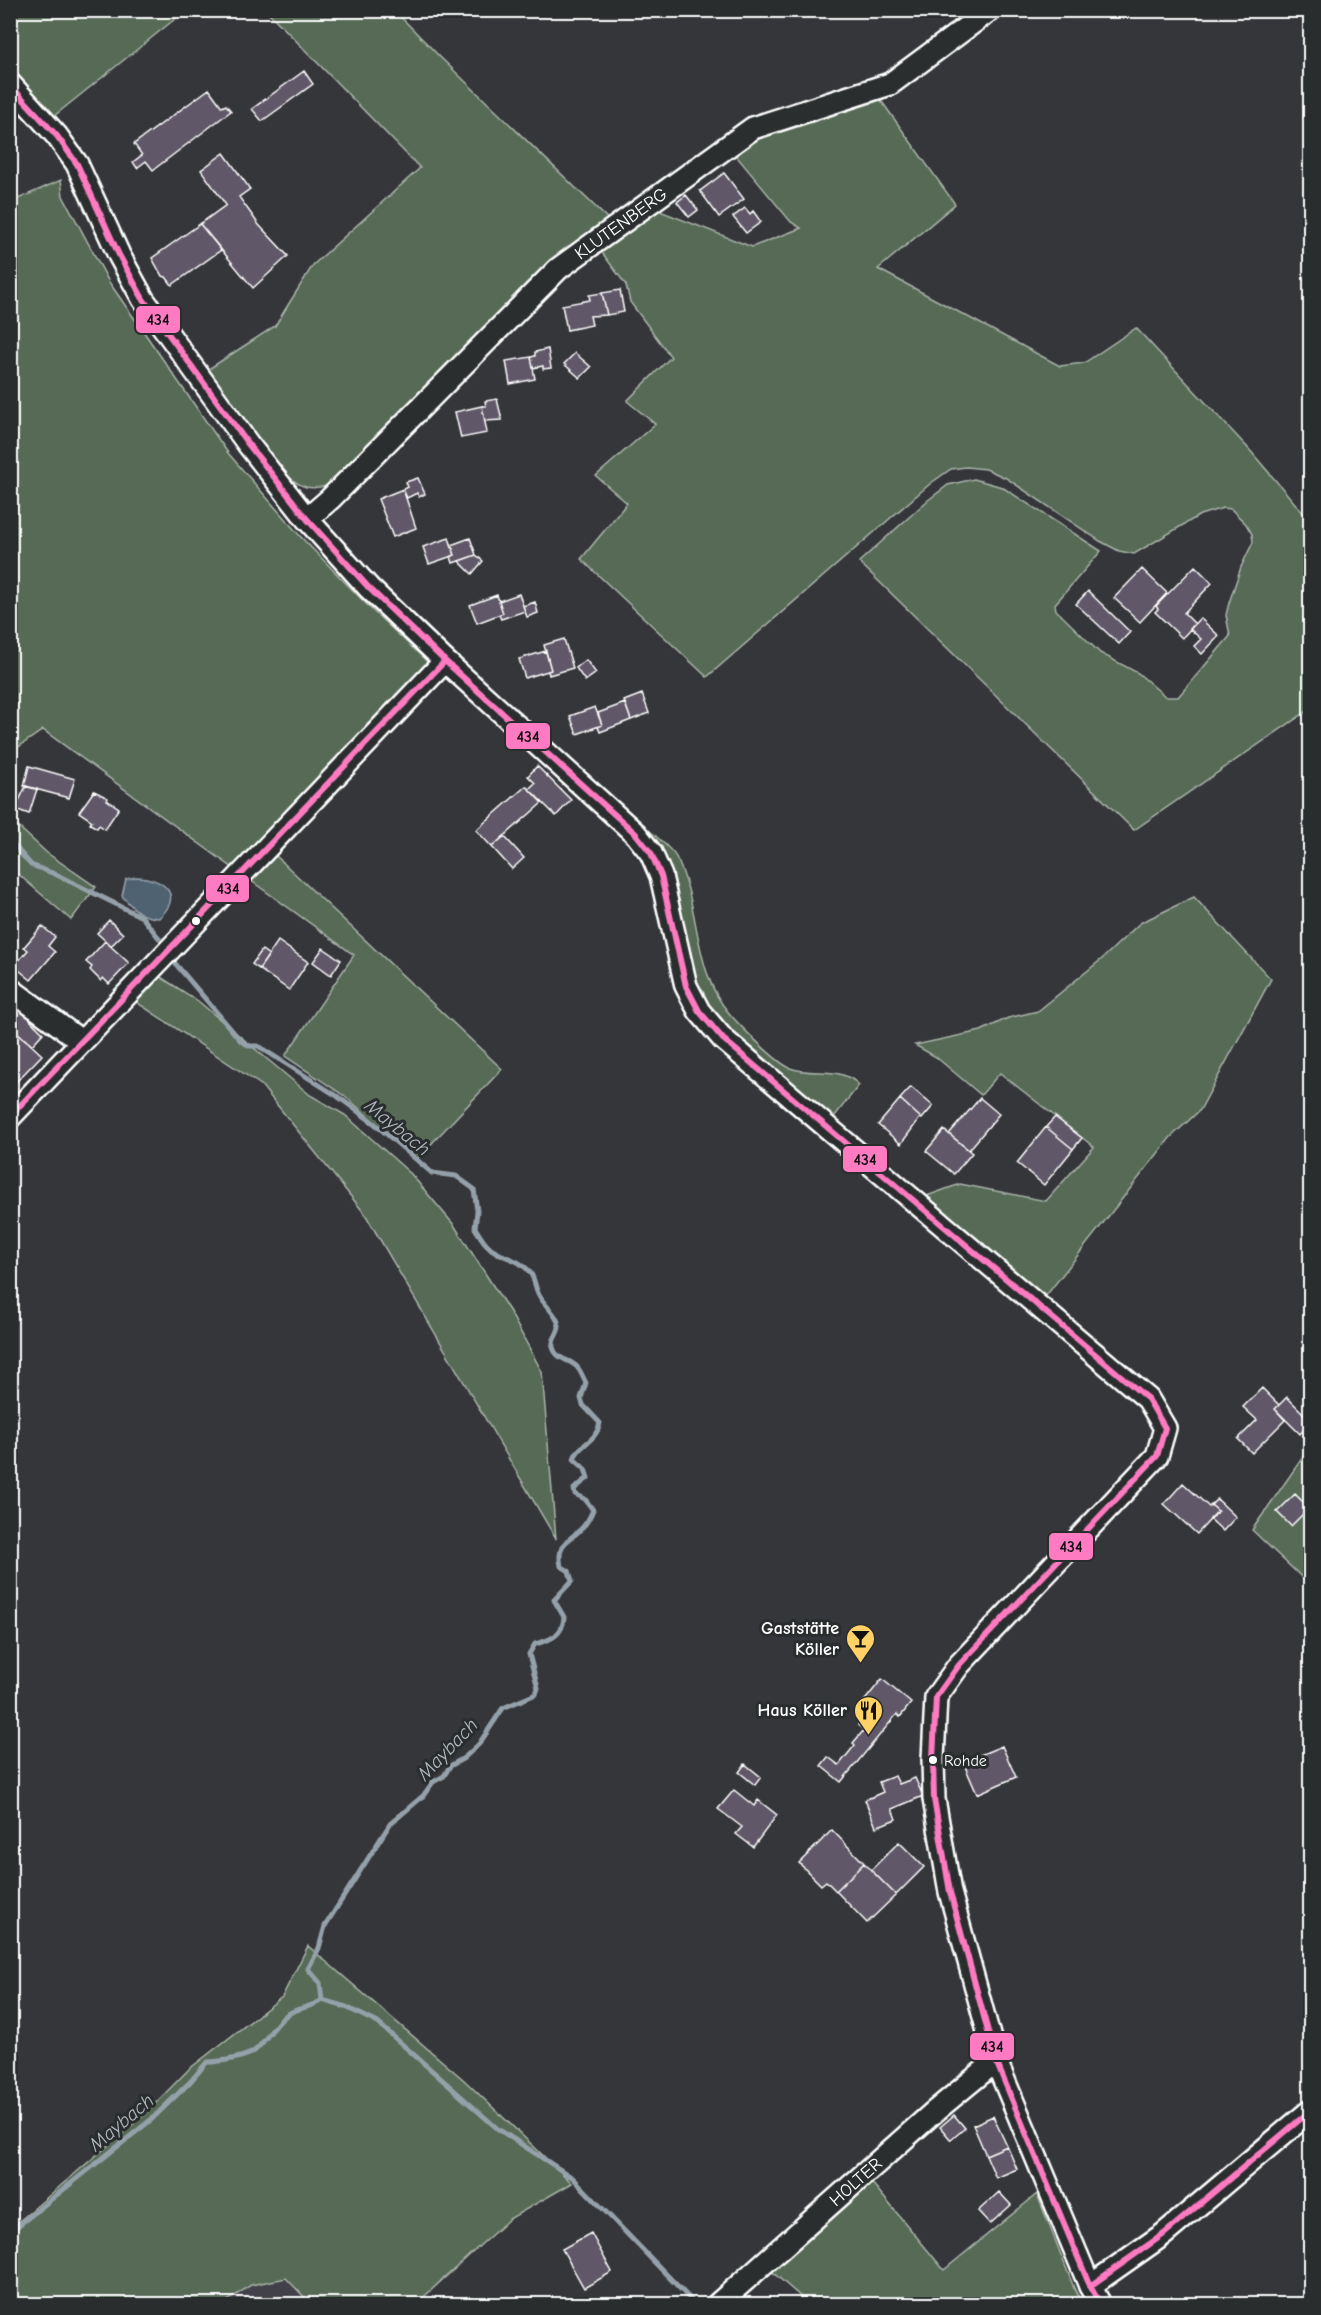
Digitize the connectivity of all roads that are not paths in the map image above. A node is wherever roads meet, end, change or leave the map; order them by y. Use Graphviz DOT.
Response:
graph roads {
  1 [pos="990,10"];
  2 [pos="10,84"];
  3 [pos="307,519"];
  4 [pos="445,661"];
  5 [pos="10,989"];
  6 [pos="81,1041"];
  7 [pos="10,1117"];
  8 [pos="996,2061"];
  9 [pos="1311,2111"];
  10 [pos="1095,2295"];
  11 [pos="718,2304"];
  1 -- 3 [label="street, KLUTENBERG"];
  2 -- 3 [label="street"];
  3 -- 4 [label="street"];
  4 -- 6 [label="street"];
  4 -- 8 [label="street"];
  5 -- 6 [label="street"];
  6 -- 7 [label="street"];
  8 -- 10 [label="street"];
  8 -- 11 [label="street, HOLTER"];
  9 -- 10 [label="street"];
}
